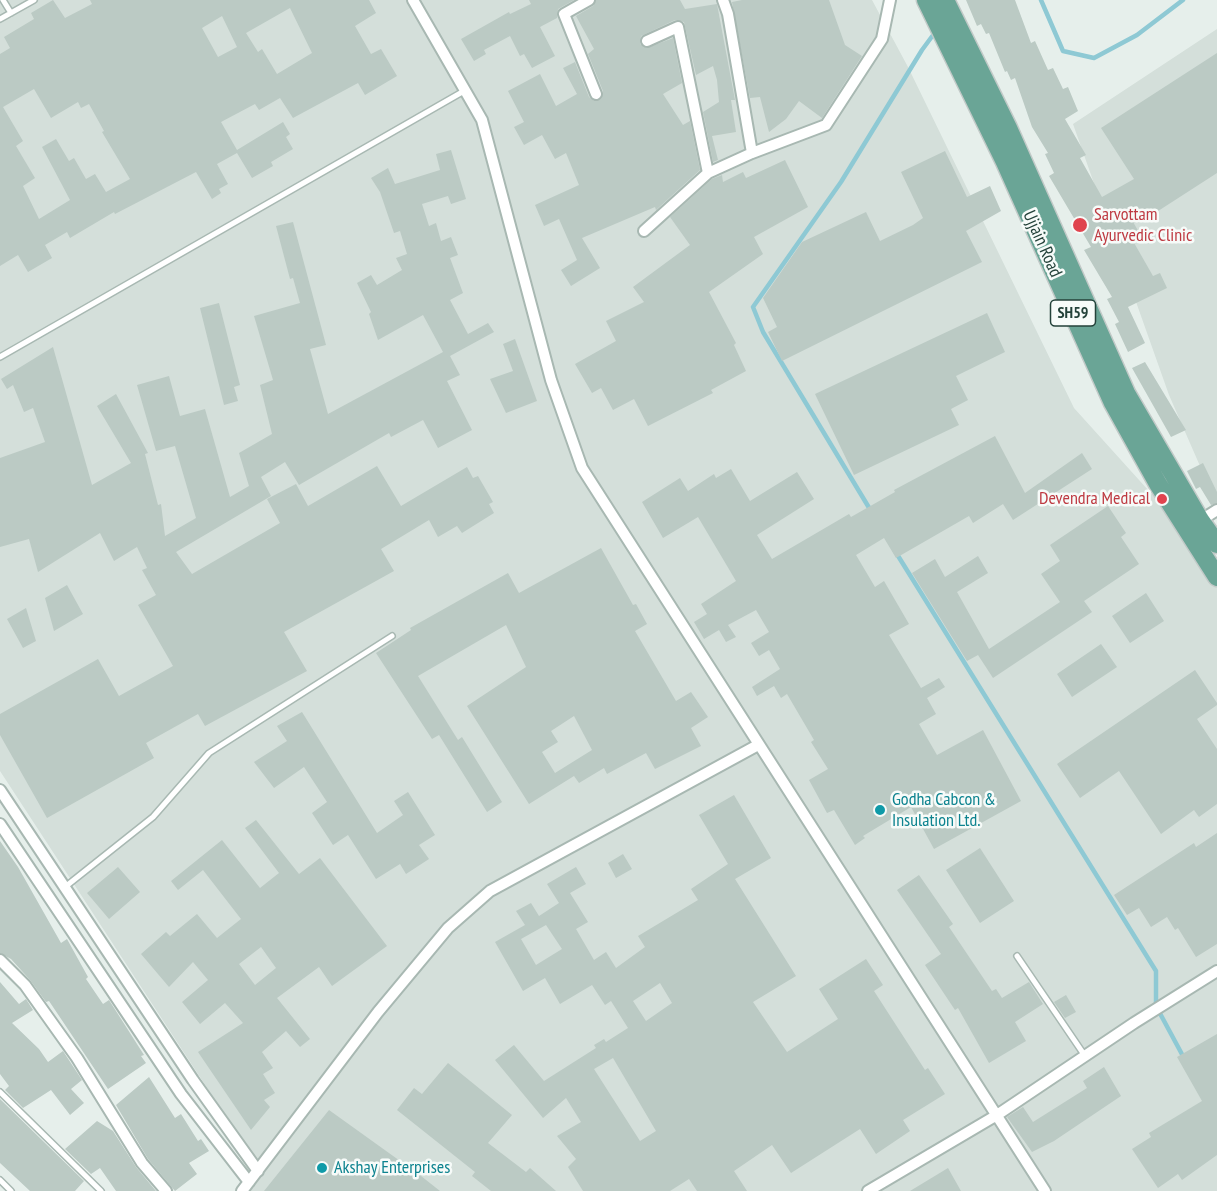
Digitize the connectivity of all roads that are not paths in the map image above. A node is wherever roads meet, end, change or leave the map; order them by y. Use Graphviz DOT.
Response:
graph roads {
  1 [pos="3,0"];
  2 [pos="34,0"];
  3 [pos="413,0"];
  4 [pos="589,0"];
  5 [pos="723,0"];
  6 [pos="890,0"];
  7 [pos="926,0"];
  8 [pos="945,0"];
  9 [pos="11,14"];
  10 [pos="0,19"];
  11 [pos="954,36"];
  12 [pos="647,41"];
  13 [pos="464,91"];
  14 [pos="596,94"];
  15 [pos="752,153"];
  16 [pos="708,173"];
  17 [pos="644,231"];
  18 [pos="0,357"];
  19 [pos="1217,510"];
  20 [pos="1193,526"];
  21 [pos="1217,544"];
  22 [pos="1217,577"];
  23 [pos="392,636"];
  24 [pos="758,745"];
  25 [pos="0,790"];
  26 [pos="0,824"];
  27 [pos="65,887"];
  28 [pos="1017,956"];
  29 [pos="0,960"];
  30 [pos="1217,971"];
  31 [pos="1085,1056"];
  32 [pos="0,1092"];
  33 [pos="997,1115"];
  34 [pos="258,1171"];
  35 [pos="0,1180"];
  36 [pos="246,1186"];
  37 [pos="11,1191"];
  38 [pos="101,1191"];
  39 [pos="166,1191"];
  40 [pos="868,1191"];
  41 [pos="1045,1191"];
  1 -- 9 [label="lane"];
  2 -- 9 [label="lane"];
  3 -- 13 [label="street"];
  4 -- 14 [label="street"];
  5 -- 15 [label="street"];
  6 -- 15 [label="street"];
  7 -- 11 [label="main road, Ujjain Road / SH59"];
  8 -- 11 [label="main road, Ujjain Road / SH59"];
  9 -- 10 [label="lane"];
  11 -- 20 [label="main road, Ujjain Road / SH59"];
  12 -- 16 [label="street"];
  13 -- 18 [label="lane"];
  13 -- 24 [label="street"];
  15 -- 16 [label="street"];
  16 -- 17 [label="street"];
  19 -- 20 [label="street"];
  20 -- 21 [label="main road, Ujjain Road / SH59"];
  20 -- 22 [label="main road, Ujjain Road / SH59"];
  23 -- 27 [label="lane"];
  24 -- 33 [label="street"];
  24 -- 34 [label="street"];
  25 -- 27 [label="street"];
  26 -- 36 [label="street"];
  27 -- 34 [label="street"];
  28 -- 31 [label="lane"];
  29 -- 39 [label="street"];
  30 -- 31 [label="street"];
  31 -- 33 [label="street"];
  32 -- 38 [label="lane"];
  33 -- 40 [label="street"];
  33 -- 41 [label="street"];
  34 -- 36 [label="street"];
  35 -- 37 [label="lane"];
}
